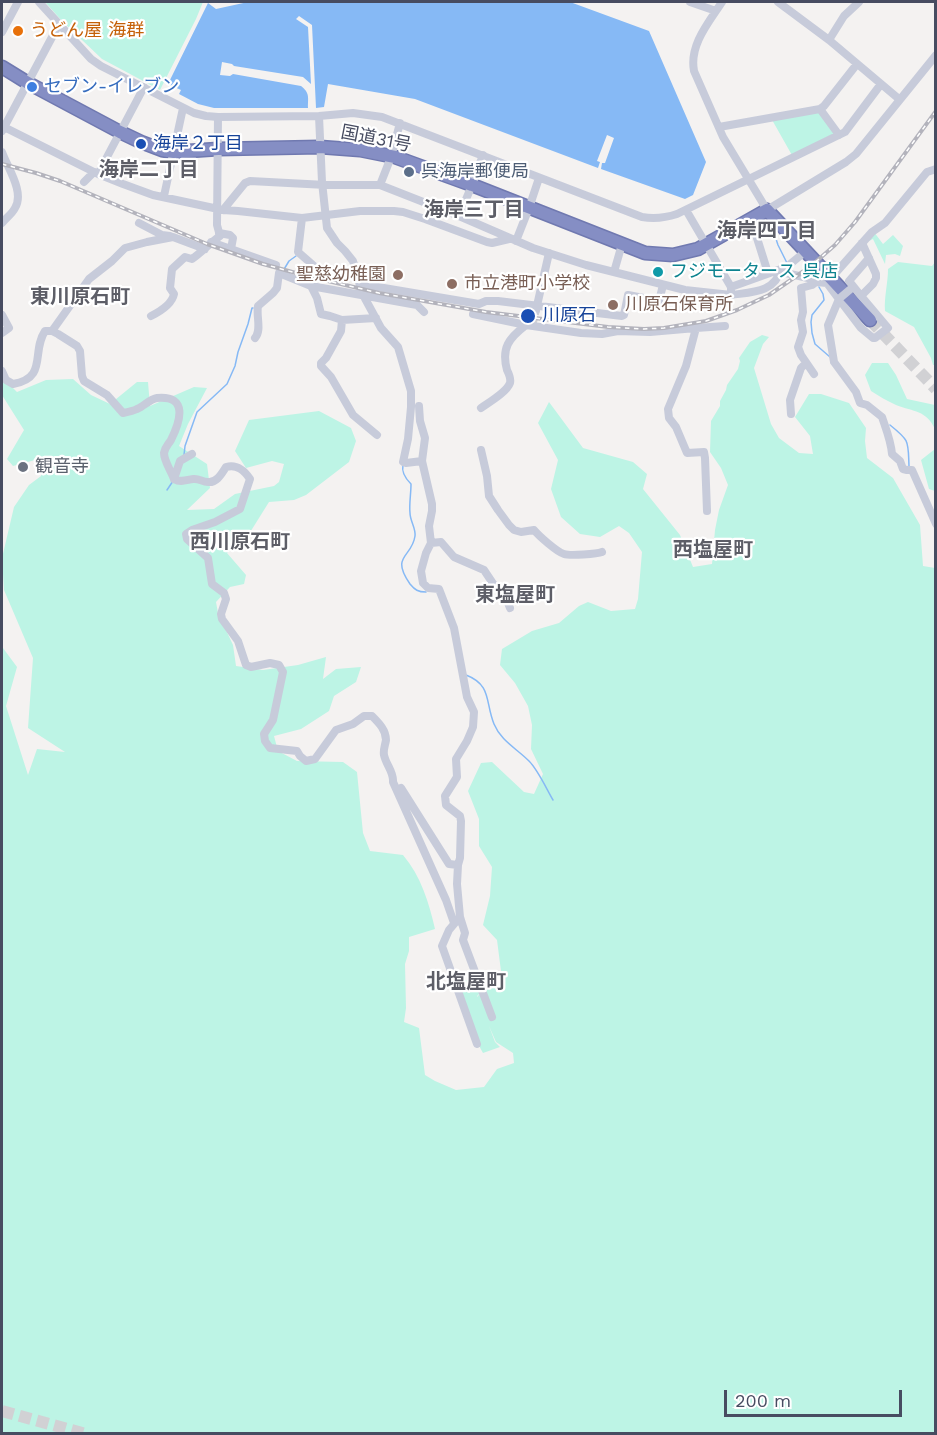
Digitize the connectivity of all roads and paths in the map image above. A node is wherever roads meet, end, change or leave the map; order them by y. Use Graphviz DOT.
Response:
graph roads {
  1 [pos="18,2"];
  2 [pos="39,2"];
  3 [pos="690,2"];
  4 [pos="722,2"];
  5 [pos="778,2"];
  6 [pos="859,2"];
  7 [pos="716,11"];
  8 [pos="59,24"];
  9 [pos="2,32"];
  10 [pos="829,40"];
  11 [pos="936,55"];
  12 [pos="857,64"];
  13 [pos="2,67"];
  14 [pos="28,83"];
  15 [pos="881,84"];
  16 [pos="144,87"];
  17 [pos="899,99"];
  18 [pos="183,108"];
  19 [pos="820,109"];
  20 [pos="319,116"];
  21 [pos="218,117"];
  22 [pos="400,123"];
  23 [pos="719,127"];
  24 [pos="2,128"];
  25 [pos="120,132"];
  26 [pos="839,135"];
  27 [pos="320,147"];
  28 [pos="218,149"];
  29 [pos="2,152"];
  30 [pos="174,152"];
  31 [pos="483,155"];
  32 [pos="391,157"];
  33 [pos="6,169"];
  34 [pos="936,169"];
  35 [pos="96,173"];
  36 [pos="539,178"];
  37 [pos="748,180"];
  38 [pos="84,182"];
  39 [pos="323,184"];
  40 [pos="380,185"];
  41 [pos="472,185"];
  42 [pos="164,196"];
  43 [pos="530,208"];
  44 [pos="220,210"];
  45 [pos="686,210"];
  46 [pos="767,210"];
  47 [pos="325,216"];
  48 [pos="459,216"];
  49 [pos="302,218"];
  50 [pos="752,219"];
  51 [pos="2,223"];
  52 [pos="139,223"];
  53 [pos="219,233"];
  54 [pos="173,237"];
  55 [pos="513,240"];
  56 [pos="862,243"];
  57 [pos="622,244"];
  58 [pos="707,245"];
  59 [pos="208,246"];
  60 [pos="231,249"];
  61 [pos="806,251"];
  62 [pos="549,253"];
  63 [pos="869,258"];
  64 [pos="276,265"];
  65 [pos="784,268"];
  66 [pos="614,272"];
  67 [pos="768,273"];
  68 [pos="831,278"];
  69 [pos="814,283"];
  70 [pos="360,284"];
  71 [pos="663,285"];
  72 [pos="311,286"];
  73 [pos="853,286"];
  74 [pos="731,291"];
  75 [pos="365,296"];
  76 [pos="861,296"];
  77 [pos="840,298"];
  78 [pos="536,308"];
  79 [pos="424,312"];
  80 [pos="473,314"];
  81 [pos="2,315"];
  82 [pos="151,316"];
  83 [pos="376,318"];
  84 [pos="342,320"];
  85 [pos="870,320"];
  86 [pos="526,325"];
  87 [pos="725,326"];
  88 [pos="696,328"];
  89 [pos="52,331"];
  90 [pos="2,333"];
  91 [pos="255,338"];
  92 [pos="806,363"];
  93 [pos="2,372"];
  94 [pos="814,374"];
  95 [pos="419,406"];
  96 [pos="481,408"];
  97 [pos="791,414"];
  98 [pos="377,435"];
  99 [pos="481,450"];
  100 [pos="192,454"];
  101 [pos="422,461"];
  102 [pos="174,479"];
  103 [pos="707,511"];
  104 [pos="936,524"];
  105 [pos="431,543"];
  106 [pos="602,552"];
  107 [pos="510,608"];
  108 [pos="394,777"];
  109 [pos="458,865"];
  110 [pos="457,920"];
  111 [pos="492,1017"];
  112 [pos="477,1044"];
  1 -- 9 [label="street"];
  2 -- 8 [label="street"];
  3 -- 7 [label="street"];
  4 -- 7 [label="street"];
  5 -- 10 [label="street"];
  6 -- 10 [label="street"];
  7 -- 23 [label="street"];
  8 -- 14 [label="street"];
  8 -- 16 [label="street"];
  10 -- 12 [label="street"];
  11 -- 17 [label="street"];
  12 -- 15 [label="street"];
  12 -- 19 [label="street"];
  13 -- 14 [label="highway, 国道31号"];
  14 -- 24 [label="street"];
  14 -- 25 [label="highway, 国道31号"];
  15 -- 17 [label="street"];
  15 -- 26 [label="street"];
  16 -- 18 [label="street"];
  16 -- 25 [label="street"];
  17 -- 46 [label="street"];
  18 -- 21 [label="street"];
  18 -- 30 [label="street"];
  19 -- 23 [label="street"];
  19 -- 26 [label="street"];
  20 -- 21 [label="street"];
  20 -- 22 [label="street"];
  20 -- 27 [label="street"];
  21 -- 28 [label="street"];
  22 -- 31 [label="street"];
  22 -- 32 [label="street"];
  23 -- 37 [label="street"];
  24 -- 35 [label="street"];
  25 -- 30 [label="highway, 国道31号"];
  25 -- 35 [label="street"];
  26 -- 37 [label="street"];
  27 -- 28 [label="highway, 国道31号"];
  27 -- 32 [label="highway, 国道31号"];
  27 -- 39 [label="street"];
  28 -- 30 [label="highway, 国道31号"];
  28 -- 44 [label="street"];
  29 -- 33 [label="street"];
  30 -- 42 [label="street"];
  31 -- 36 [label="street"];
  31 -- 41 [label="street"];
  32 -- 40 [label="street"];
  32 -- 41 [label="highway, 国道31号"];
  33 -- 51 [label="street"];
  34 -- 56 [label="street"];
  35 -- 38 [label="street"];
  35 -- 42 [label="street"];
  36 -- 43 [label="street"];
  36 -- 45 [label="street"];
  37 -- 45 [label="street"];
  37 -- 46 [label="street"];
  39 -- 40 [label="street"];
  39 -- 44 [label="street"];
  39 -- 47 [label="street"];
  40 -- 48 [label="street"];
  41 -- 43 [label="highway, 国道31号"];
  41 -- 48 [label="street"];
  42 -- 44 [label="street"];
  43 -- 55 [label="street"];
  43 -- 57 [label="highway, 国道31号"];
  44 -- 49 [label="street"];
  44 -- 53 [label="street"];
  45 -- 58 [label="street"];
  46 -- 50 [label="highway, 国道31号"];
  46 -- 61 [label="highway"];
  47 -- 49 [label="street"];
  47 -- 55 [label="street"];
  47 -- 70 [label="street"];
  48 -- 55 [label="street"];
  49 -- 72 [label="street"];
  50 -- 58 [label="highway, 国道31号"];
  50 -- 67 [label="street"];
  52 -- 54 [label="street"];
  53 -- 59 [label="street"];
  53 -- 60 [label="street"];
  54 -- 59 [label="street"];
  54 -- 89 [label="street"];
  55 -- 62 [label="street"];
  56 -- 63 [label="street"];
  56 -- 68 [label="street"];
  57 -- 58 [label="highway, 国道31号"];
  57 -- 66 [label="street"];
  58 -- 74 [label="street"];
  59 -- 60 [label="street"];
  59 -- 82 [label="street"];
  60 -- 64 [label="street"];
  61 -- 65 [label="street"];
  61 -- 68 [label="highway"];
  62 -- 66 [label="street"];
  62 -- 78 [label="street"];
  63 -- 73 [label="street"];
  63 -- 76 [label="street"];
  65 -- 67 [label="street"];
  65 -- 69 [label="street"];
  65 -- 74 [label="street"];
  66 -- 71 [label="street"];
  67 -- 74 [label="street"];
  68 -- 85 [label="highway"];
  69 -- 77 [label="street"];
  69 -- 92 [label="street"];
  70 -- 75 [label="street"];
  70 -- 78 [label="street"];
  71 -- 74 [label="street"];
  71 -- 78 [label="street"];
  72 -- 75 [label="street"];
  72 -- 84 [label="street"];
  72 -- 91 [label="street"];
  73 -- 76 [label="street"];
  73 -- 77 [label="street, bridge"];
  75 -- 79 [label="street"];
  75 -- 83 [label="street"];
  76 -- 77 [label="street"];
  77 -- 104 [label="street"];
  80 -- 86 [label="street"];
  81 -- 90 [label="street"];
  83 -- 84 [label="street"];
  83 -- 101 [label="street"];
  84 -- 98 [label="street"];
  86 -- 88 [label="street"];
  86 -- 96 [label="street"];
  87 -- 88 [label="street"];
  88 -- 103 [label="street"];
  89 -- 93 [label="street"];
  89 -- 102 [label="street"];
  92 -- 94 [label="street"];
  92 -- 97 [label="street"];
  95 -- 101 [label="street"];
  99 -- 106 [label="street"];
  100 -- 102 [label="street"];
  101 -- 105 [label="street"];
  102 -- 108 [label="street"];
  105 -- 107 [label="street"];
  105 -- 109 [label="street"];
  108 -- 109 [label="street"];
  108 -- 110 [label="street"];
  109 -- 110 [label="street"];
  110 -- 111 [label="street"];
  110 -- 112 [label="street"];
}
